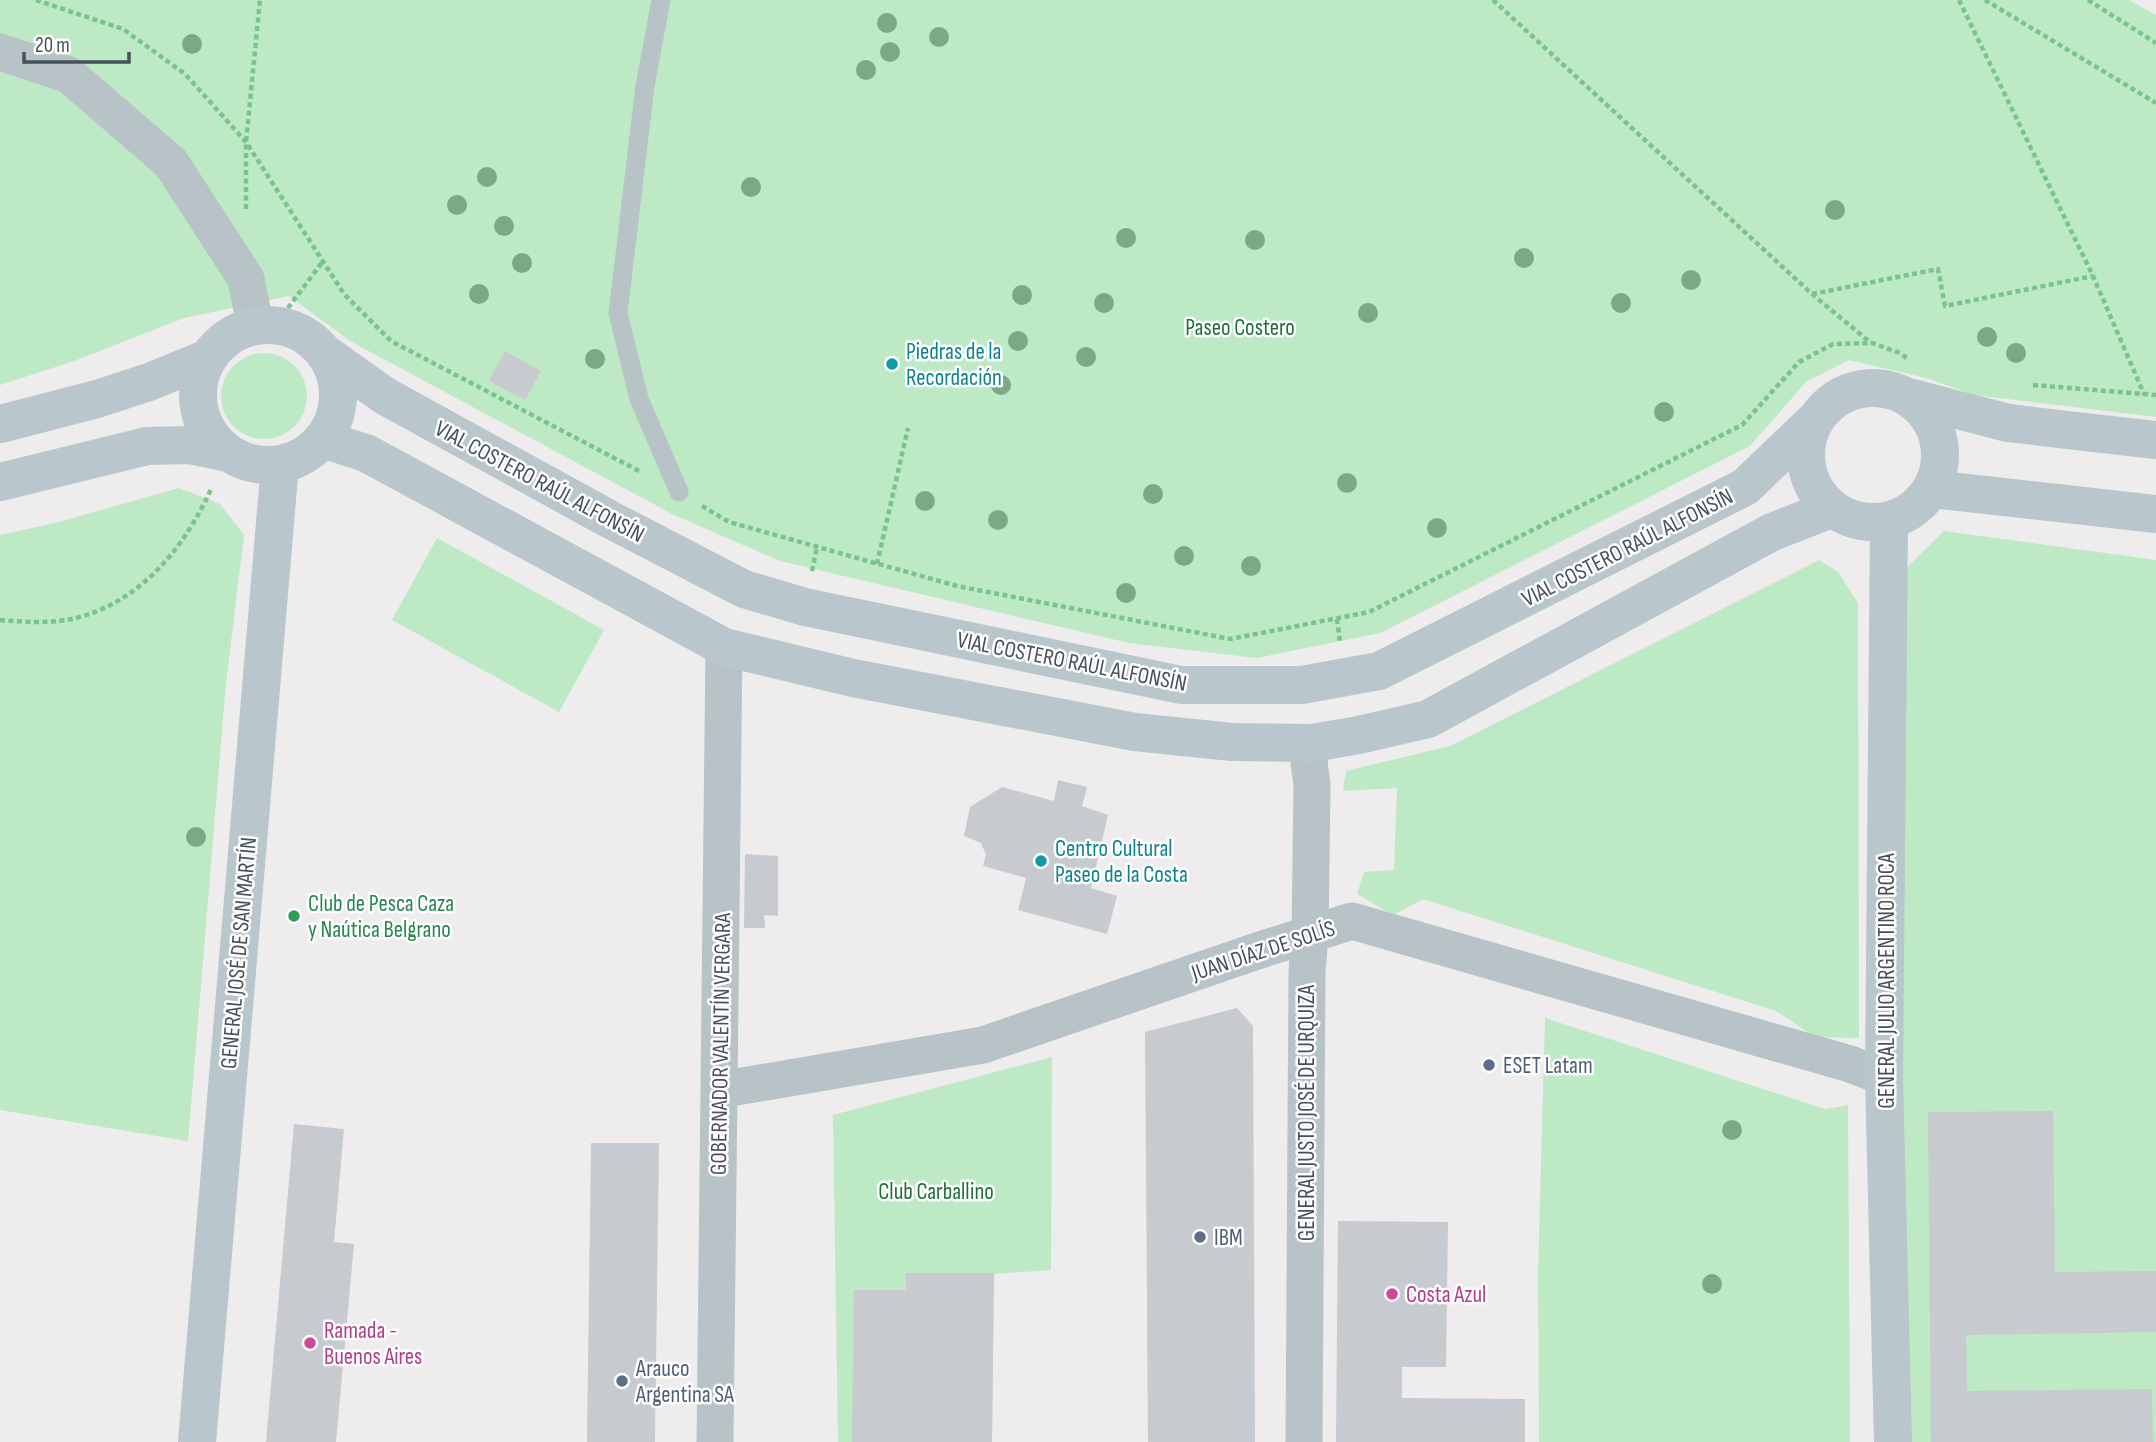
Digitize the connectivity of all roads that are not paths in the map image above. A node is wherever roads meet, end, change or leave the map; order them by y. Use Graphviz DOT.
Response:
graph roads {
  1 [pos="661,0"];
  2 [pos="0,52"];
  3 [pos="265,325"];
  4 [pos="326,354"];
  5 [pos="208,358"];
  6 [pos="1909,378"];
  7 [pos="1814,421"];
  8 [pos="0,424"];
  9 [pos="322,439"];
  10 [pos="2156,440"];
  11 [pos="228,453"];
  12 [pos="280,464"];
  13 [pos="0,482"];
  14 [pos="1931,489"];
  15 [pos="679,492"];
  16 [pos="1831,509"];
  17 [pos="2156,514"];
  18 [pos="1889,521"];
  19 [pos="724,647"];
  20 [pos="1312,743"];
  21 [pos="1310,935"];
  22 [pos="1884,1077"];
  23 [pos="719,1090"];
  24 [pos="197,1442"];
  25 [pos="715,1442"];
  26 [pos="1304,1442"];
  27 [pos="1893,1442"];
  1 -- 15 [label="lane"];
  2 -- 3 [label="street"];
  3 -- 4 [label="street"];
  3 -- 5 [label="street"];
  4 -- 7 [label="street, VIAL COSTERO RAÚL ALFONSÍN"];
  4 -- 9 [label="street"];
  5 -- 8 [label="street"];
  5 -- 11 [label="street"];
  6 -- 7 [label="street"];
  6 -- 10 [label="street"];
  6 -- 14 [label="street"];
  7 -- 16 [label="street"];
  9 -- 12 [label="street"];
  9 -- 19 [label="street"];
  11 -- 12 [label="street"];
  11 -- 13 [label="street"];
  12 -- 24 [label="street, GENERAL JOSÉ DE SAN MARTÍN"];
  14 -- 17 [label="street"];
  14 -- 18 [label="street"];
  16 -- 18 [label="street"];
  16 -- 20 [label="street"];
  18 -- 22 [label="street, GENERAL JULIO ARGENTINO ROCA"];
  19 -- 20 [label="street"];
  19 -- 23 [label="street, GOBERNADOR VALENTÍN VERGARA"];
  20 -- 21 [label="street, GENERAL JUSTO JOSÉ DE URQUIZA"];
  21 -- 22 [label="street, JUAN DÍAZ DE SOLÍS"];
  21 -- 23 [label="street, JUAN DÍAZ DE SOLÍS"];
  21 -- 26 [label="street, GENERAL JUSTO JOSÉ DE URQUIZA"];
  22 -- 27 [label="street, GENERAL JULIO ARGENTINO ROCA"];
  23 -- 25 [label="street, GOBERNADOR VALENTÍN VERGARA"];
}
